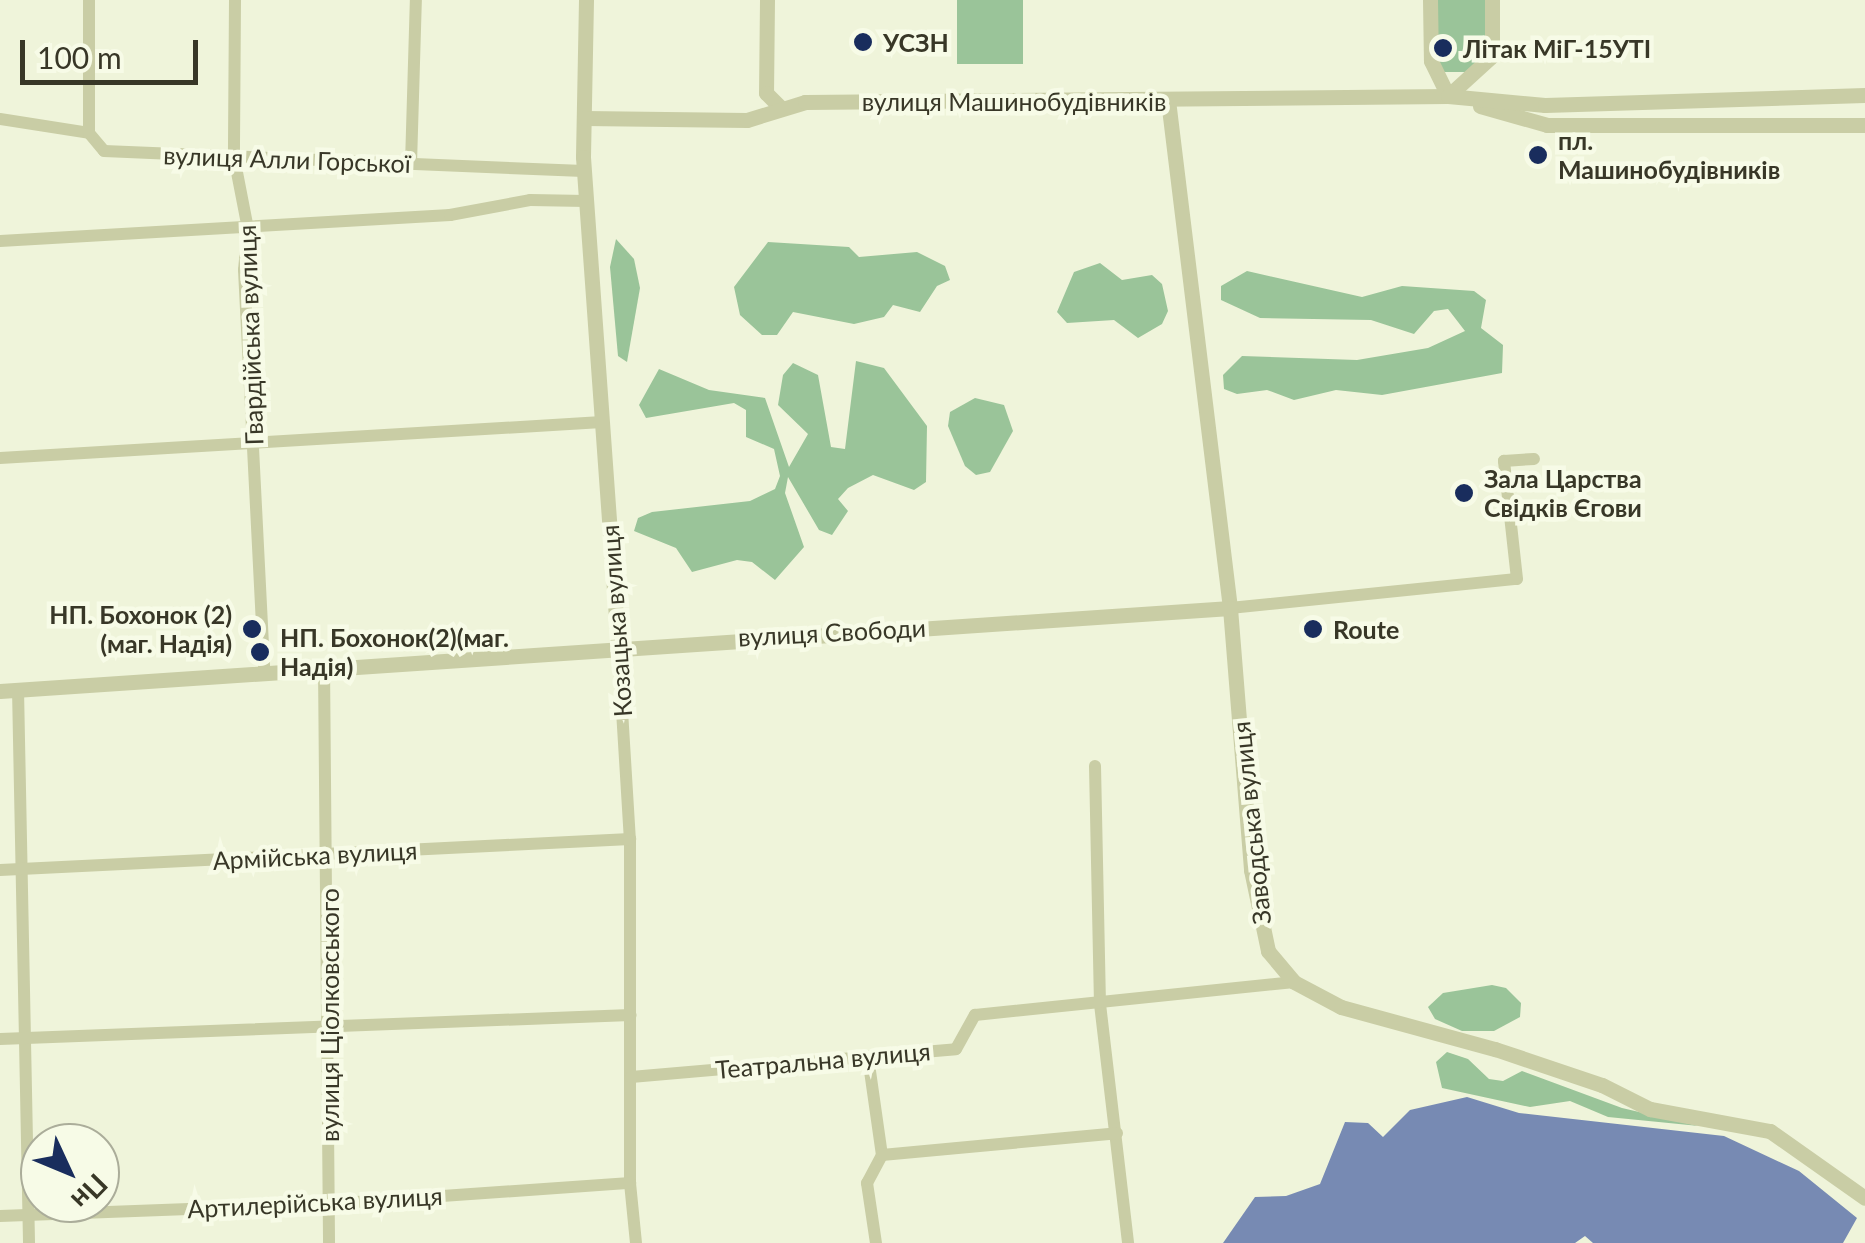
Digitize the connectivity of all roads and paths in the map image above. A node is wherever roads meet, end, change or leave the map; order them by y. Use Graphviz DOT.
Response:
graph roads {
  1 [pos="89,0"];
  2 [pos="235,0"];
  3 [pos="416,0"];
  4 [pos="586,0"];
  5 [pos="767,0"];
  6 [pos="1430,0"];
  7 [pos="1492,0"];
  8 [pos="1865,95"];
  9 [pos="1448,96"];
  10 [pos="1168,100"];
  11 [pos="782,108"];
  12 [pos="584,118"];
  13 [pos="0,119"];
  14 [pos="1865,125"];
  15 [pos="88,133"];
  16 [pos="234,157"];
  17 [pos="411,164"];
  18 [pos="584,172"];
  19 [pos="586,201"];
  20 [pos="248,229"];
  21 [pos="0,240"];
  22 [pos="602,422"];
  23 [pos="254,445"];
  24 [pos="0,458"];
  25 [pos="1534,459"];
  26 [pos="1230,608"];
  27 [pos="618,644"];
  28 [pos="324,666"];
  29 [pos="264,671"];
  30 [pos="18,690"];
  31 [pos="0,691"];
  32 [pos="1095,766"];
  33 [pos="630,839"];
  34 [pos="328,854"];
  35 [pos="20,868"];
  36 [pos="0,870"];
  37 [pos="1294,982"];
  38 [pos="1100,1004"];
  39 [pos="631,1015"];
  40 [pos="331,1022"];
  41 [pos="24,1037"];
  42 [pos="0,1039"];
  43 [pos="868,1056"];
  44 [pos="630,1077"];
  45 [pos="26,1123"];
  46 [pos="1116,1134"];
  47 [pos="882,1155"];
  48 [pos="630,1183"];
  49 [pos="1865,1198"];
  50 [pos="328,1204"];
  51 [pos="120,1211"];
  52 [pos="330,1243"];
  53 [pos="636,1243"];
  54 [pos="876,1243"];
  55 [pos="1128,1243"];
  1 -- 15 [label="street"];
  2 -- 16 [label="street, Гвардійська вулиця"];
  3 -- 17 [label="street"];
  4 -- 12 [label="street, Козацька вулиця"];
  5 -- 11 [label="street"];
  6 -- 9 [label="street"];
  7 -- 9 [label="street"];
  8 -- 9 [label="street, вулиця Машинобудівників"];
  9 -- 10 [label="street, вулиця Машинобудівників"];
  9 -- 14 [label="street, вулиця Машинобудівників"];
  10 -- 11 [label="street, вулиця Машинобудівників"];
  10 -- 26 [label="street, Заводська вулиця"];
  11 -- 12 [label="street, вулиця Машинобудівників"];
  12 -- 18 [label="street, Козацька вулиця"];
  13 -- 15 [label="street, вулиця Алли Горської"];
  15 -- 16 [label="street, вулиця Алли Горської"];
  16 -- 17 [label="street, вулиця Алли Горської"];
  16 -- 20 [label="street, Гвардійська вулиця"];
  17 -- 18 [label="street, вулиця Алли Горської"];
  18 -- 19 [label="street, Козацька вулиця"];
  19 -- 20 [label="street"];
  19 -- 22 [label="street, Козацька вулиця"];
  20 -- 21 [label="street"];
  20 -- 23 [label="street, Гвардійська вулиця"];
  22 -- 23 [label="street"];
  22 -- 27 [label="street, Козацька вулиця"];
  23 -- 24 [label="street"];
  23 -- 29 [label="street, Гвардійська вулиця"];
  25 -- 26 [label="street, вулиця Свободи"];
  26 -- 27 [label="street, вулиця Свободи"];
  26 -- 37 [label="street, Заводська вулиця"];
  27 -- 28 [label="street, вулиця Свободи"];
  27 -- 33 [label="street, Козацька вулиця"];
  28 -- 29 [label="street, вулиця Свободи"];
  28 -- 34 [label="street, вулиця Ціолковського"];
  29 -- 30 [label="street, вулиця Свободи"];
  30 -- 31 [label="street, вулиця Свободи"];
  30 -- 35 [label="street"];
  32 -- 38 [label="street"];
  33 -- 34 [label="street, Армійська вулиця"];
  33 -- 39 [label="street, Козацька вулиця"];
  34 -- 35 [label="street, Армійська вулиця"];
  34 -- 40 [label="street, вулиця Ціолковського"];
  35 -- 36 [label="street, Армійська вулиця"];
  35 -- 41 [label="street"];
  37 -- 38 [label="street, Театральна вулиця"];
  37 -- 49 [label="street, Заводська вулиця"];
  38 -- 43 [label="street, Театральна вулиця"];
  38 -- 46 [label="street"];
  39 -- 40 [label="street"];
  39 -- 44 [label="street, Козацька вулиця"];
  40 -- 41 [label="street"];
  40 -- 50 [label="street, вулиця Ціолковського"];
  41 -- 42 [label="street"];
  41 -- 45 [label="street"];
  43 -- 44 [label="street, Театральна вулиця"];
  43 -- 47 [label="street"];
  44 -- 48 [label="street, Козацька вулиця"];
  46 -- 47 [label="street"];
  46 -- 55 [label="street"];
  47 -- 54 [label="street"];
  48 -- 50 [label="street, Артилерійська вулиця"];
  48 -- 53 [label="street, Козацька вулиця"];
  50 -- 51 [label="street, Артилерійська вулиця"];
  50 -- 52 [label="street, вулиця Ціолковського"];
}
